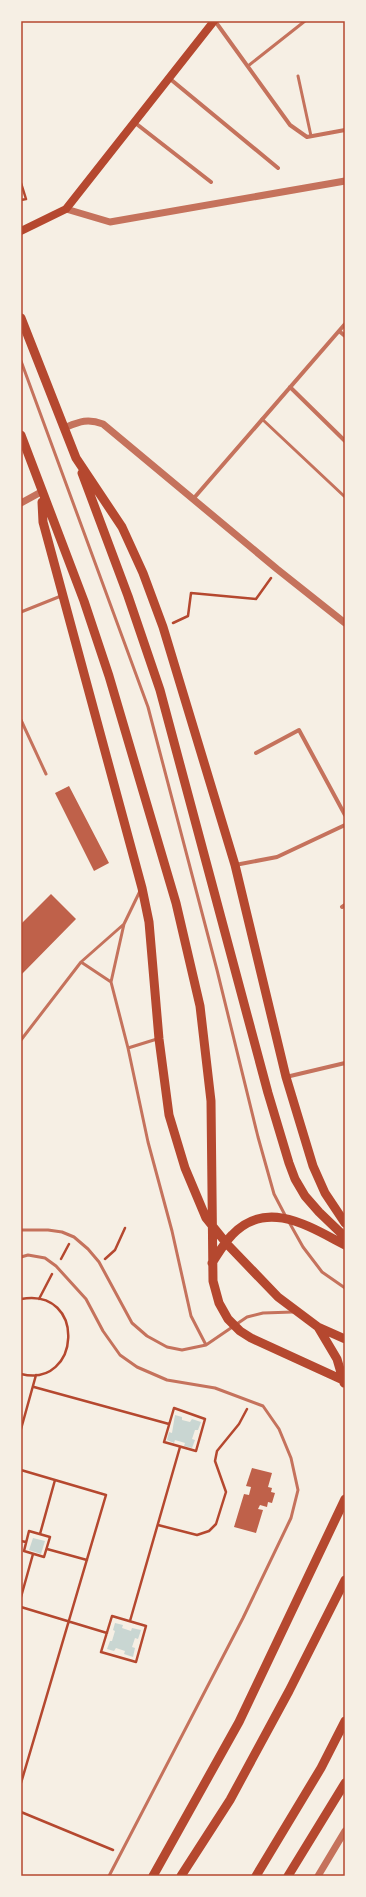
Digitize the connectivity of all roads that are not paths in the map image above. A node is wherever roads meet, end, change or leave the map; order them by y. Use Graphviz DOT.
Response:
graph roads {
  1 [pos="215,21"];
  2 [pos="306,21"];
  3 [pos="248,66"];
  4 [pos="298,76"];
  5 [pos="169,78"];
  6 [pos="134,122"];
  7 [pos="345,130"];
  8 [pos="311,136"];
  9 [pos="278,168"];
  10 [pos="345,181"];
  11 [pos="211,182"];
  12 [pos="66,209"];
  13 [pos="21,231"];
  14 [pos="21,318"];
  15 [pos="345,324"];
  16 [pos="339,331"];
  17 [pos="345,336"];
  18 [pos="21,361"];
  19 [pos="290,387"];
  20 [pos="262,419"];
  21 [pos="64,428"];
  22 [pos="21,435"];
  23 [pos="345,441"];
  24 [pos="76,458"];
  25 [pos="41,492"];
  26 [pos="345,496"];
  27 [pos="194,498"];
  28 [pos="21,503"];
  29 [pos="62,595"];
  30 [pos="21,612"];
  31 [pos="345,623"];
  32 [pos="21,720"];
  33 [pos="256,753"];
  34 [pos="46,774"];
  35 [pos="345,815"];
  36 [pos="345,825"];
  37 [pos="235,865"];
  38 [pos="142,888"];
  39 [pos="124,924"];
  40 [pos="81,962"];
  41 [pos="111,982"];
  42 [pos="159,1039"];
  43 [pos="21,1040"];
  44 [pos="128,1048"];
  45 [pos="345,1063"];
  46 [pos="286,1077"];
  47 [pos="345,1223"];
  48 [pos="21,1230"];
  49 [pos="345,1237"];
  50 [pos="345,1246"];
  51 [pos="21,1257"];
  52 [pos="212,1264"];
  53 [pos="345,1288"];
  54 [pos="297,1312"];
  55 [pos="318,1327"];
  56 [pos="345,1339"];
  57 [pos="206,1345"];
  58 [pos="345,1381"];
  59 [pos="345,1386"];
  60 [pos="345,1499"];
  61 [pos="345,1580"];
  62 [pos="345,1721"];
  63 [pos="345,1783"];
  64 [pos="345,1831"];
  65 [pos="258,1873"];
  66 [pos="109,1876"];
  67 [pos="153,1876"];
  68 [pos="181,1876"];
  69 [pos="288,1876"];
  70 [pos="318,1876"];
  1 -- 3 [label="street"];
  1 -- 5 [label="main road"];
  2 -- 3 [label="lane"];
  3 -- 8 [label="street"];
  4 -- 8 [label="lane"];
  5 -- 6 [label="main road"];
  5 -- 9 [label="street"];
  6 -- 11 [label="street"];
  6 -- 12 [label="main road"];
  7 -- 8 [label="street"];
  10 -- 12 [label="street"];
  12 -- 13 [label="main road"];
  14 -- 21 [label="main road"];
  15 -- 16 [label="street"];
  16 -- 17 [label="street"];
  16 -- 19 [label="street"];
  18 -- 53 [label="lane"];
  19 -- 20 [label="street"];
  19 -- 23 [label="street"];
  20 -- 26 [label="lane"];
  20 -- 27 [label="street"];
  21 -- 24 [label="main road"];
  21 -- 27 [label="street"];
  22 -- 25 [label="main road"];
  24 -- 37 [label="main road"];
  24 -- 49 [label="main road"];
  25 -- 28 [label="street"];
  25 -- 29 [label="main road"];
  25 -- 52 [label="main road"];
  27 -- 31 [label="street"];
  29 -- 30 [label="lane"];
  29 -- 38 [label="main road"];
  32 -- 34 [label="lane"];
  33 -- 35 [label="street"];
  36 -- 37 [label="street"];
  37 -- 46 [label="main road"];
  38 -- 39 [label="lane"];
  38 -- 42 [label="main road"];
  39 -- 40 [label="lane"];
  39 -- 41 [label="lane"];
  40 -- 41 [label="lane"];
  40 -- 43 [label="lane"];
  41 -- 44 [label="lane"];
  42 -- 44 [label="lane"];
  42 -- 54 [label="main road"];
  44 -- 57 [label="lane"];
  45 -- 46 [label="street"];
  46 -- 47 [label="main road"];
  48 -- 57 [label="lane"];
  50 -- 52 [label="main road"];
  51 -- 66 [label="lane"];
  52 -- 58 [label="main road"];
  54 -- 55 [label="main road"];
  54 -- 57 [label="lane"];
  55 -- 56 [label="main road"];
  55 -- 59 [label="main road"];
  60 -- 67 [label="main road"];
  61 -- 68 [label="main road"];
  62 -- 65 [label="main road"];
  63 -- 69 [label="main road"];
  64 -- 70 [label="street"];
}
